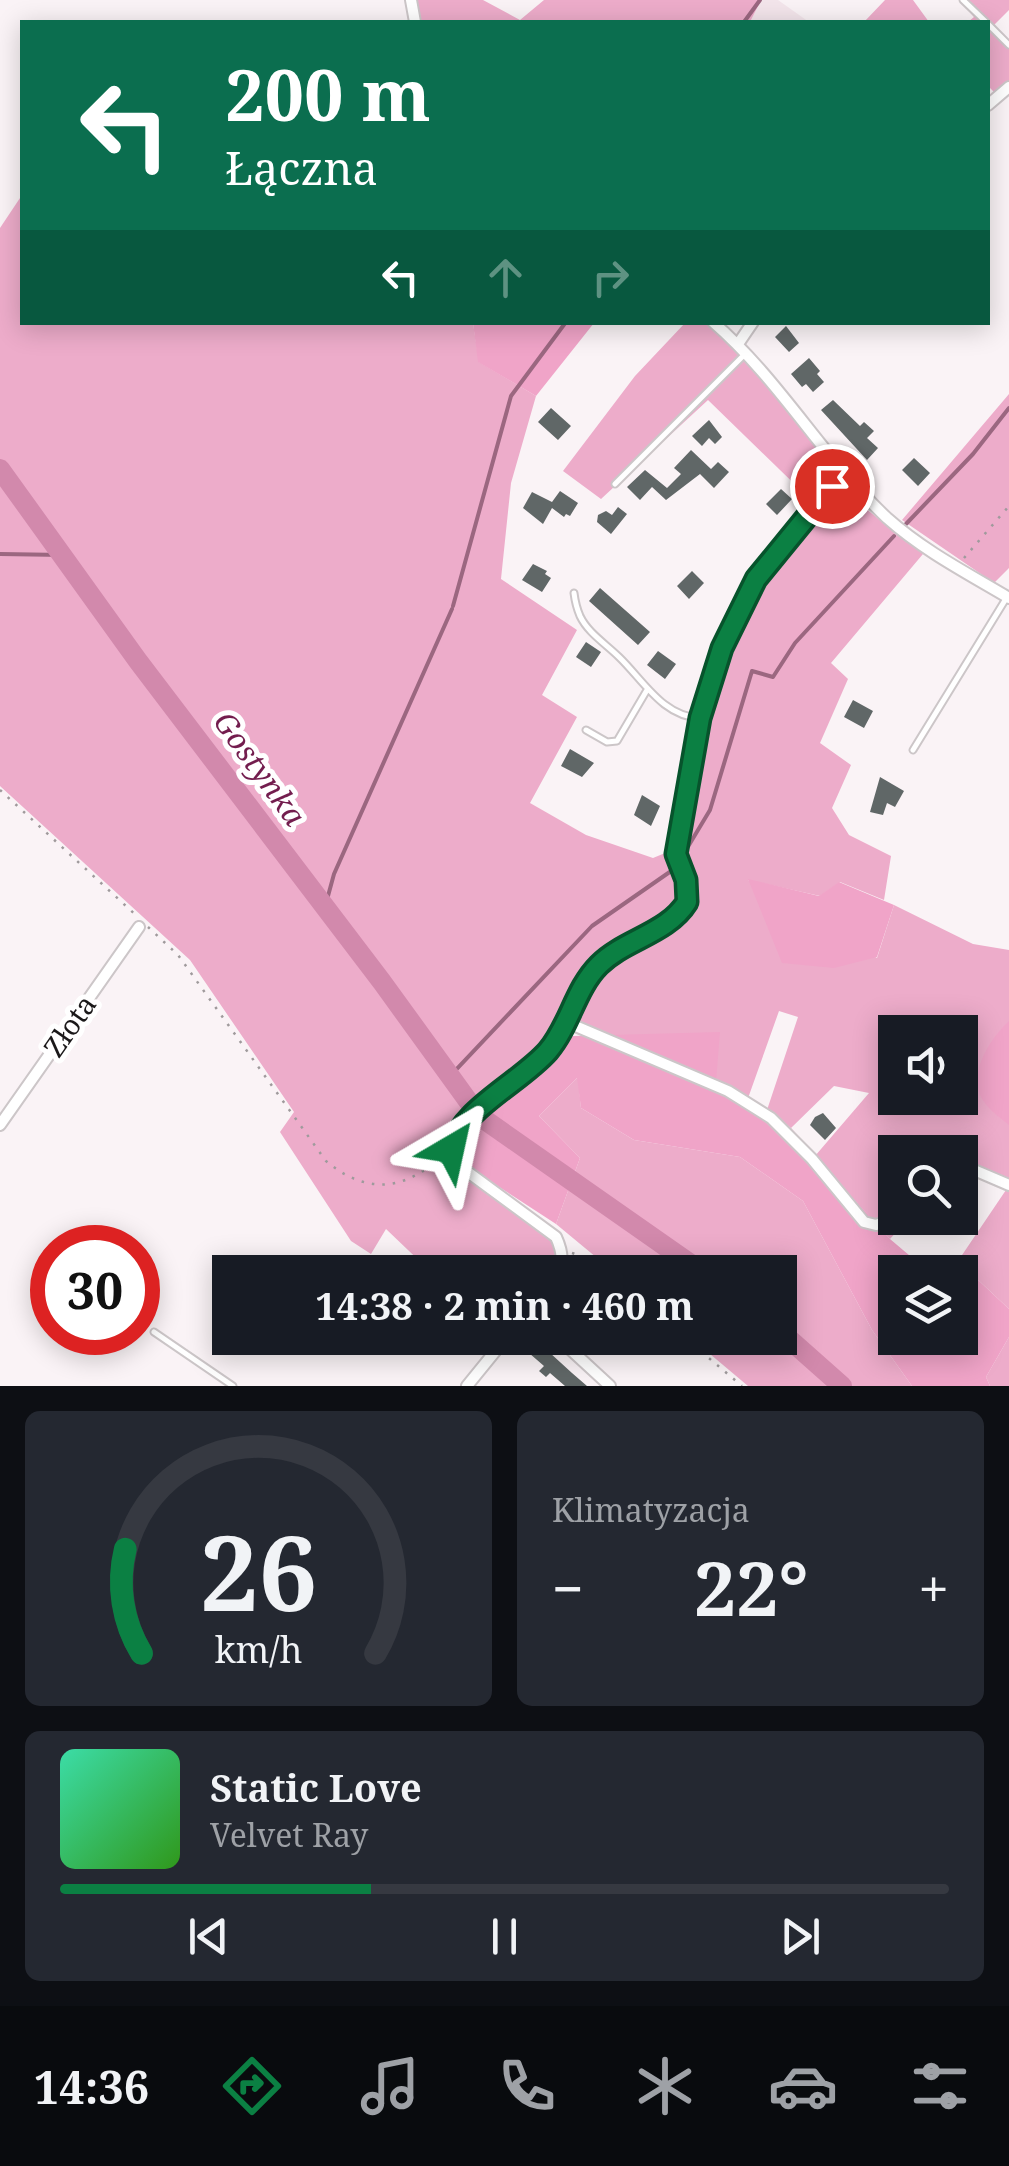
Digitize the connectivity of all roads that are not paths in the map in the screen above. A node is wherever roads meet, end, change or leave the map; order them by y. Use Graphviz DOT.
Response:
graph roads {
  1 [pos="963,0"];
  2 [pos="984,20"];
  3 [pos="990,26"];
  4 [pos="1009,45"];
  5 [pos="1009,86"];
  6 [pos="990,103"];
  7 [pos="716,325"];
  8 [pos="752,325"];
  9 [pos="742,348"];
  10 [pos="843,472"];
  11 [pos="615,484"];
  12 [pos="574,593"];
  13 [pos="1008,598"];
  14 [pos="647,690"];
  15 [pos="700,718"];
  16 [pos="586,730"];
  17 [pos="913,750"];
  18 [pos="139,928"];
  19 [pos="566,1022"];
  20 [pos="0,1125"];
  21 [pos="978,1172"];
  22 [pos="1009,1185"];
  23 [pos="878,1224"];
  24 [pos="560,1255"];
  25 [pos="160,1336"];
  26 [pos="492,1355"];
  27 [pos="576,1355"];
  28 [pos="234,1386"];
  29 [pos="467,1386"];
  30 [pos="610,1386"];
  1 -- 2 [label="lane"];
  3 -- 4 [label="lane"];
  5 -- 6 [label="street"];
  7 -- 9 [label="street"];
  8 -- 9 [label="street"];
  9 -- 10 [label="street"];
  9 -- 11 [label="lane"];
  10 -- 13 [label="street"];
  10 -- 15 [label="street"];
  12 -- 14 [label="lane"];
  13 -- 17 [label="lane"];
  14 -- 15 [label="lane"];
  14 -- 16 [label="lane"];
  15 -- 19 [label="street"];
  18 -- 20 [label="street, Złota"];
  19 -- 23 [label="street"];
  19 -- 24 [label="street"];
  21 -- 22 [label="street"];
  25 -- 28 [label="lane"];
  26 -- 29 [label="street"];
  27 -- 30 [label="street"];
}
